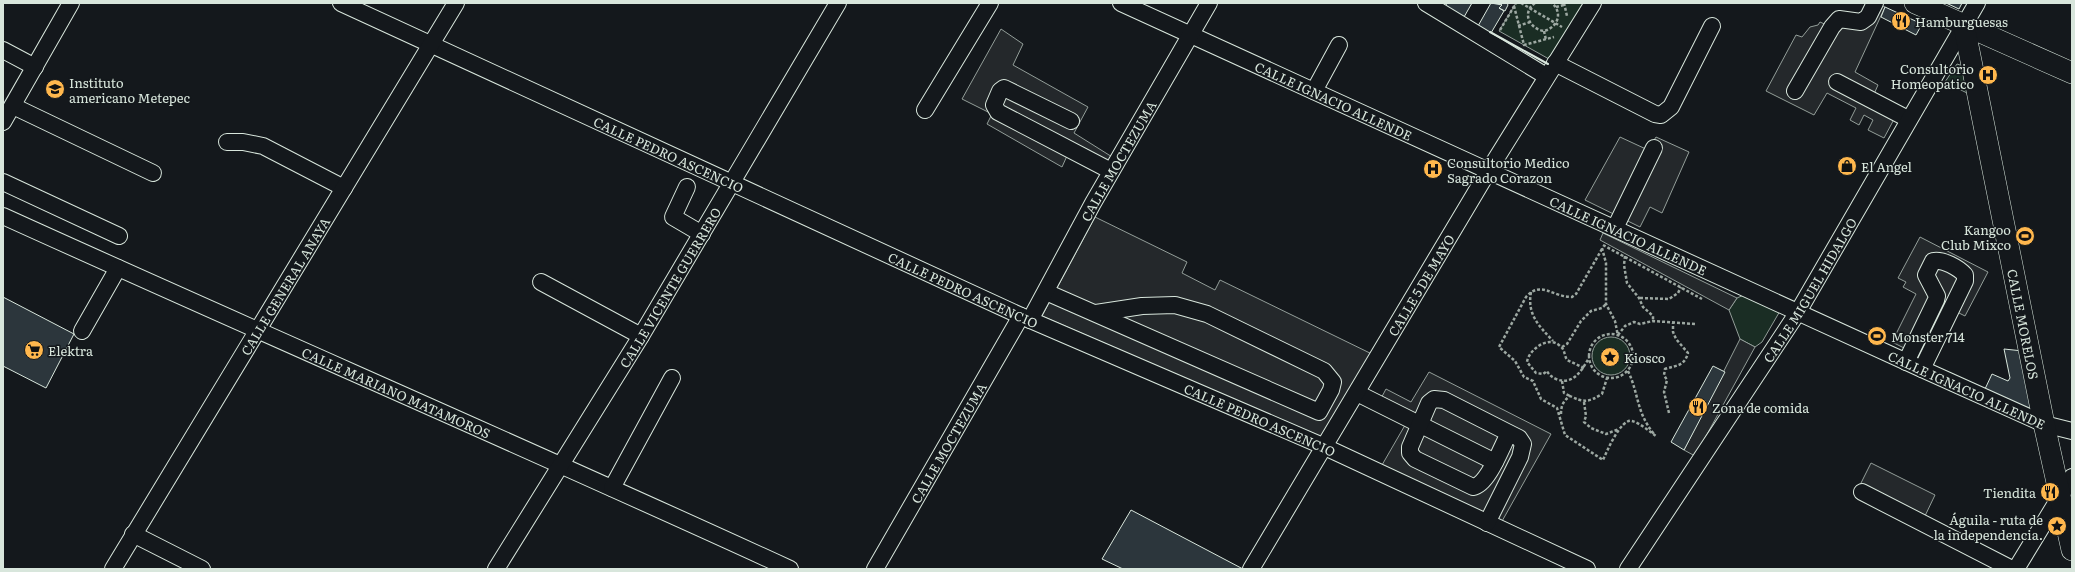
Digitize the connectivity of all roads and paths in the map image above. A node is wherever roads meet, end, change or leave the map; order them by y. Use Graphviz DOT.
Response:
graph roads {
  1 [pos="71,3"];
  2 [pos="341,3"];
  3 [pos="456,3"];
  4 [pos="838,3"];
  5 [pos="990,3"];
  6 [pos="1121,3"];
  7 [pos="1208,3"];
  8 [pos="1426,3"];
  9 [pos="1521,3"];
  10 [pos="1535,3"];
  11 [pos="1552,3"];
  12 [pos="1593,3"];
  13 [pos="1875,3"];
  14 [pos="1915,3"];
  15 [pos="1977,3"];
  16 [pos="1515,4"];
  17 [pos="1564,5"];
  18 [pos="1556,7"];
  19 [pos="1530,8"];
  20 [pos="1530,22"];
  21 [pos="1556,23"];
  22 [pos="1518,26"];
  23 [pos="1712,26"];
  24 [pos="1964,26"];
  25 [pos="1568,30"];
  26 [pos="1544,31"];
  27 [pos="1190,35"];
  28 [pos="1505,35"];
  29 [pos="1559,35"];
  30 [pos="1546,40"];
  31 [pos="1518,42"];
  32 [pos="432,44"];
  33 [pos="1339,45"];
  34 [pos="1524,45"];
  35 [pos="1530,49"];
  36 [pos="3,50"];
  37 [pos="1555,63"];
  38 [pos="35,67"];
  39 [pos="2072,73"];
  40 [pos="1546,76"];
  41 [pos="1837,82"];
  42 [pos="1314,91"];
  43 [pos="1795,91"];
  44 [pos="13,106"];
  45 [pos="925,110"];
  46 [pos="1908,119"];
  47 [pos="1071,121"];
  48 [pos="3,122"];
  49 [pos="227,142"];
  50 [pos="1654,148"];
  51 [pos="1489,170"];
  52 [pos="1111,171"];
  53 [pos="153,173"];
  54 [pos="3,182"];
  55 [pos="732,182"];
  56 [pos="687,187"];
  57 [pos="344,188"];
  58 [pos="3,216"];
  59 [pos="1615,228"];
  60 [pos="702,234"];
  61 [pos="119,236"];
  62 [pos="1602,249"];
  63 [pos="1625,256"];
  64 [pos="118,268"];
  65 [pos="541,282"];
  66 [pos="1681,287"];
  67 [pos="1532,290"];
  68 [pos="1046,292"];
  69 [pos="1639,298"];
  70 [pos="1702,299"];
  71 [pos="1606,304"];
  72 [pos="1798,312"];
  73 [pos="1096,313"];
  74 [pos="1026,318"];
  75 [pos="1653,320"];
  76 [pos="1673,323"];
  77 [pos="1695,324"];
  78 [pos="82,331"];
  79 [pos="256,331"];
  80 [pos="641,336"];
  81 [pos="1618,336"];
  82 [pos="1553,341"];
  83 [pos="1562,347"];
  84 [pos="1589,358"];
  85 [pos="1906,362"];
  86 [pos="1584,368"];
  87 [pos="1922,369"];
  88 [pos="1628,371"];
  89 [pos="672,378"];
  90 [pos="1607,378"];
  91 [pos="1562,381"];
  92 [pos="1357,393"];
  93 [pos="1570,396"];
  94 [pos="1584,402"];
  95 [pos="1319,412"];
  96 [pos="1669,413"];
  97 [pos="1561,416"];
  98 [pos="1339,423"];
  99 [pos="1420,424"];
  100 [pos="2044,424"];
  101 [pos="1619,429"];
  102 [pos="2072,432"];
  103 [pos="1509,433"];
  104 [pos="1325,447"];
  105 [pos="1494,462"];
  106 [pos="561,464"];
  107 [pos="2072,477"];
  108 [pos="612,488"];
  109 [pos="1862,492"];
  110 [pos="2060,498"];
  111 [pos="1487,523"];
  112 [pos="133,534"];
  113 [pos="2072,550"];
  114 [pos="113,569"];
  115 [pos="202,569"];
  116 [pos="496,569"];
  117 [pos="790,569"];
  118 [pos="875,569"];
  119 [pos="1251,569"];
  120 [pos="1587,569"];
  121 [pos="1628,569"];
  122 [pos="2012,569"];
  123 [pos="2016,569"];
  1 -- 38 [label="street"];
  2 -- 32 [label="street, CALLE PEDRO ASCENCIO"];
  3 -- 32 [label="street, CALLE GENERAL ANAYA"];
  4 -- 55 [label="street, CALLE VICENTE GUERRERO"];
  5 -- 45 [label="street"];
  6 -- 27 [label="street, CALLE IGNACIO ALLENDE"];
  7 -- 27 [label="street, CALLE MOCTEZUMA"];
  8 -- 40 [label="street"];
  9 -- 19 [label="path"];
  10 -- 19 [label="path"];
  11 -- 18 [label="path"];
  12 -- 37 [label="street, CALLE 5 DE MAYO"];
  13 -- 43 [label="street"];
  14 -- 24 [label="main road"];
  15 -- 24 [label="street, CALLE MIGUEL HIDALGO"];
  16 -- 22 [label="path"];
  16 -- 28 [label="path"];
  17 -- 18 [label="path"];
  18 -- 21 [label="path"];
  19 -- 20 [label="path"];
  19 -- 21 [label="path"];
  20 -- 22 [label="path"];
  20 -- 26 [label="path"];
  21 -- 25 [label="path"];
  21 -- 26 [label="path"];
  22 -- 34 [label="path"];
  23 -- 37 [label="street"];
  24 -- 39 [label="main road"];
  24 -- 46 [label="street, CALLE MIGUEL HIDALGO"];
  24 -- 100 [label="main road, CALLE MORELOS"];
  26 -- 30 [label="path"];
  27 -- 42 [label="street, CALLE IGNACIO ALLENDE"];
  27 -- 52 [label="street, CALLE MOCTEZUMA"];
  29 -- 30 [label="path"];
  30 -- 34 [label="path"];
  31 -- 34 [label="path"];
  32 -- 55 [label="street, CALLE PEDRO ASCENCIO"];
  32 -- 57 [label="street, CALLE GENERAL ANAYA"];
  33 -- 42 [label="street"];
  34 -- 35 [label="path"];
  36 -- 38 [label="street"];
  37 -- 40 [label="street, CALLE 5 DE MAYO"];
  38 -- 44 [label="street"];
  40 -- 51 [label="street, CALLE 5 DE MAYO"];
  41 -- 46 [label="street"];
  42 -- 51 [label="street, CALLE IGNACIO ALLENDE"];
  44 -- 48 [label="street"];
  44 -- 53 [label="street"];
  46 -- 72 [label="street, CALLE MIGUEL HIDALGO"];
  47 -- 52 [label="street"];
  49 -- 57 [label="street"];
  50 -- 59 [label="street"];
  51 -- 59 [label="street, CALLE IGNACIO ALLENDE"];
  51 -- 92 [label="street, CALLE 5 DE MAYO"];
  52 -- 68 [label="street, CALLE MOCTEZUMA"];
  54 -- 61 [label="street"];
  55 -- 60 [label="street, CALLE VICENTE GUERRERO"];
  55 -- 74 [label="street, CALLE PEDRO ASCENCIO"];
  56 -- 60 [label="street"];
  57 -- 79 [label="street, CALLE GENERAL ANAYA"];
  58 -- 64 [label="street, CALLE MARIANO MATAMOROS"];
  59 -- 72 [label="street, CALLE IGNACIO ALLENDE"];
  60 -- 80 [label="street, CALLE VICENTE GUERRERO"];
  62 -- 63 [label="path"];
  62 -- 67 [label="path"];
  62 -- 71 [label="path"];
  63 -- 66 [label="path"];
  63 -- 69 [label="path"];
  64 -- 78 [label="street"];
  64 -- 79 [label="street, CALLE MARIANO MATAMOROS"];
  65 -- 80 [label="street"];
  66 -- 69 [label="path"];
  66 -- 70 [label="path"];
  67 -- 82 [label="path"];
  67 -- 97 [label="path"];
  68 -- 73 [label="street"];
  68 -- 74 [label="street, CALLE MOCTEZUMA"];
  69 -- 75 [label="path"];
  71 -- 81 [label="path"];
  71 -- 83 [label="path"];
  72 -- 85 [label="street, CALLE IGNACIO ALLENDE"];
  72 -- 121 [label="street, CALLE MIGUEL HIDALGO"];
  73 -- 95 [label="street"];
  73 -- 95 [label="street"];
  74 -- 104 [label="street, CALLE PEDRO ASCENCIO"];
  74 -- 118 [label="street, CALLE MOCTEZUMA"];
  75 -- 76 [label="path"];
  75 -- 81 [label="path"];
  76 -- 77 [label="path"];
  76 -- 96 [label="path"];
  79 -- 106 [label="street, CALLE MARIANO MATAMOROS"];
  79 -- 112 [label="street, CALLE GENERAL ANAYA"];
  80 -- 106 [label="street, CALLE VICENTE GUERRERO"];
  81 -- 84 [label="path"];
  81 -- 88 [label="path"];
  82 -- 83 [label="path"];
  82 -- 91 [label="path"];
  83 -- 86 [label="path"];
  84 -- 86 [label="path"];
  84 -- 90 [label="path"];
  85 -- 87 [label="street, CALLE IGNACIO ALLENDE"];
  85 -- 87 [label="street"];
  86 -- 91 [label="path"];
  87 -- 100 [label="street, CALLE IGNACIO ALLENDE"];
  88 -- 90 [label="path"];
  88 -- 101 [label="path"];
  89 -- 108 [label="street"];
  90 -- 94 [label="path"];
  91 -- 93 [label="path"];
  92 -- 98 [label="street, CALLE 5 DE MAYO"];
  92 -- 99 [label="street"];
  93 -- 94 [label="path"];
  93 -- 97 [label="path"];
  94 -- 101 [label="path"];
  95 -- 98 [label="street"];
  97 -- 101 [label="path"];
  98 -- 104 [label="street, CALLE 5 DE MAYO"];
  99 -- 103 [label="street"];
  99 -- 105 [label="street"];
  99 -- 105 [label="street"];
  100 -- 102 [label="street, CALLE IGNACIO ALLENDE"];
  100 -- 110 [label="main road, CALLE MORELOS"];
  103 -- 105 [label="street"];
  103 -- 111 [label="street"];
  104 -- 111 [label="street, CALLE PEDRO ASCENCIO"];
  104 -- 119 [label="street, CALLE 5 DE MAYO"];
  106 -- 108 [label="street, CALLE MARIANO MATAMOROS"];
  106 -- 116 [label="street, CALLE VICENTE GUERRERO"];
  107 -- 110 [label="street"];
  108 -- 117 [label="street, CALLE MARIANO MATAMOROS"];
  109 -- 122 [label="street"];
  110 -- 113 [label="main road, CALLE MORELOS"];
  110 -- 123 [label="street"];
  111 -- 120 [label="street, CALLE PEDRO ASCENCIO"];
  112 -- 114 [label="street, CALLE GENERAL ANAYA"];
  112 -- 115 [label="street"];
}
